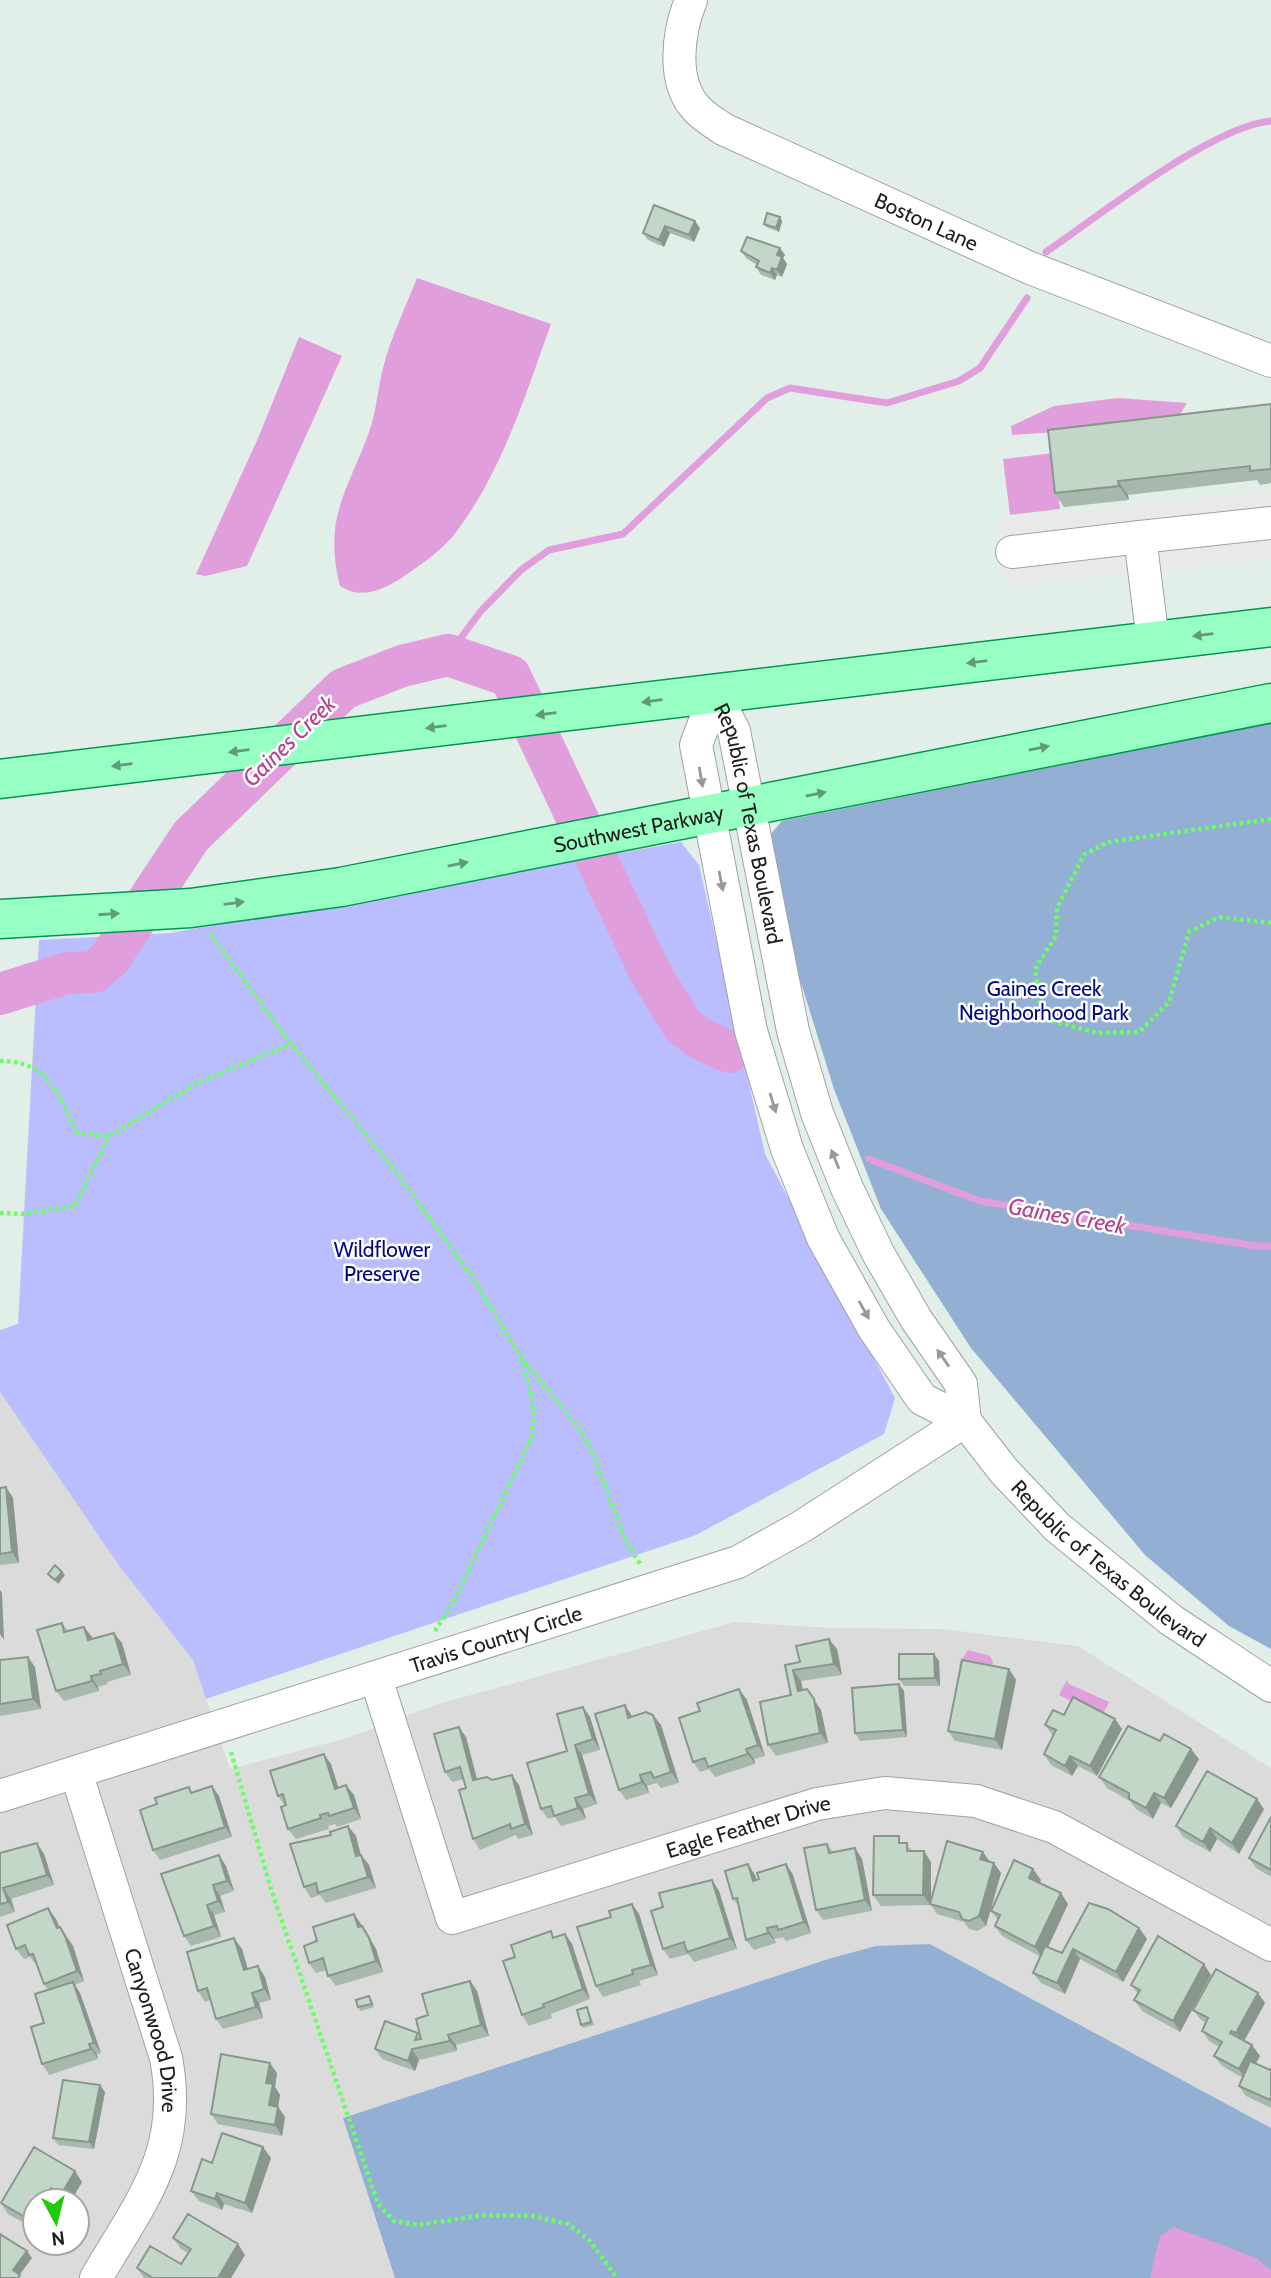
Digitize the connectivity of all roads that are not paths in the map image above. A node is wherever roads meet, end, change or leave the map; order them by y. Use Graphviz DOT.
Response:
graph roads {
  1 [pos="691,0"];
  2 [pos="1271,361"];
  3 [pos="1271,523"];
  4 [pos="1140,537"];
  5 [pos="1012,552"];
  6 [pos="1271,627"];
  7 [pos="1153,641"];
  8 [pos="715,694"];
  9 [pos="1271,703"];
  10 [pos="0,779"];
  11 [pos="749,808"];
  12 [pos="708,814"];
  13 [pos="0,919"];
  14 [pos="965,1421"];
  15 [pos="376,1678"];
  16 [pos="1271,1686"];
  17 [pos="76,1772"];
  18 [pos="0,1796"];
  19 [pos="1271,1945"];
  20 [pos="96,2278"];
  1 -- 2 [label="street, Boston Lane"];
  3 -- 4 [label="street"];
  4 -- 5 [label="street"];
  4 -- 7 [label="street"];
  6 -- 7 [label="main road, one-way"];
  7 -- 8 [label="main road, one-way"];
  8 -- 10 [label="main road, one-way"];
  8 -- 11 [label="street, Republic of Texas Boulevard"];
  8 -- 12 [label="street, Republic of Texas Boulevard, one-way"];
  11 -- 9 [label="main road, Southwest Parkway, one-way"];
  11 -- 12 [label="main road, Southwest Parkway"];
  14 -- 11 [label="street, Republic of Texas Boulevard, one-way"];
  13 -- 12 [label="main road, Southwest Parkway, one-way"];
  12 -- 14 [label="street, Republic of Texas Boulevard, one-way"];
  14 -- 15 [label="street, Travis Country Circle"];
  14 -- 16 [label="street, Republic of Texas Boulevard"];
  15 -- 17 [label="street, Travis Country Circle"];
  15 -- 19 [label="street, Eagle Feather Drive"];
  17 -- 18 [label="street, Travis Country Circle"];
  17 -- 20 [label="street, Canyonwood Drive"];
}
